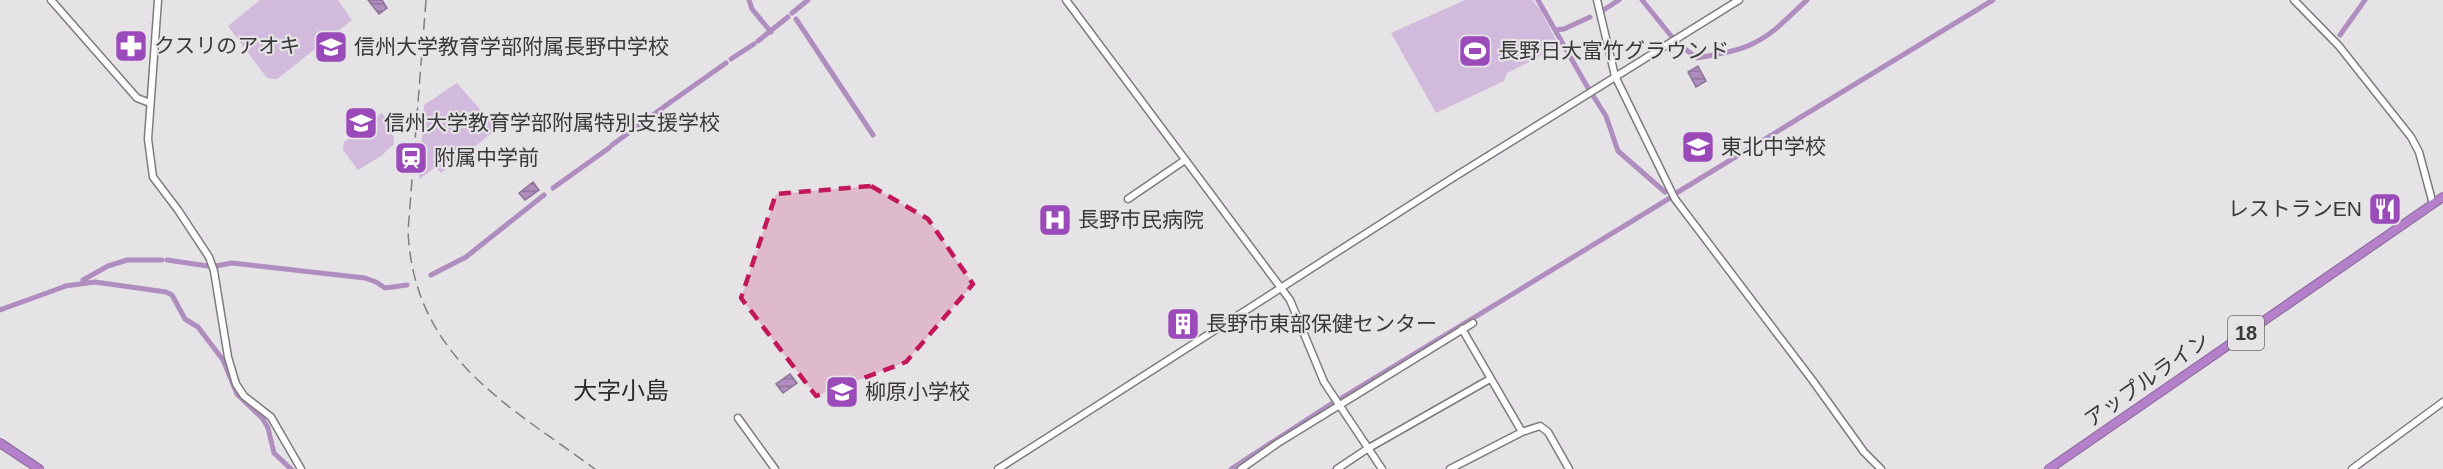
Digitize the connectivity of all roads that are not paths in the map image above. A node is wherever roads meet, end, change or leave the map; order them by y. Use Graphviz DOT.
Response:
graph roads {
  1 [pos="51,0"];
  2 [pos="158,0"];
  3 [pos="1066,0"];
  4 [pos="1597,0"];
  5 [pos="1738,0"];
  6 [pos="2294,0"];
  7 [pos="1615,76"];
  8 [pos="150,103"];
  9 [pos="1185,160"];
  10 [pos="2443,197"];
  11 [pos="1128,199"];
  12 [pos="2433,204"];
  13 [pos="1281,288"];
  14 [pos="1473,323"];
  15 [pos="1462,329"];
  16 [pos="1490,379"];
  17 [pos="2443,402"];
  18 [pos="1340,405"];
  19 [pos="738,418"];
  20 [pos="1522,432"];
  21 [pos="0,443"];
  22 [pos="1367,448"];
  23 [pos="39,469"];
  24 [pos="301,469"];
  25 [pos="775,469"];
  26 [pos="998,469"];
  27 [pos="1241,469"];
  28 [pos="1337,469"];
  29 [pos="1382,469"];
  30 [pos="1450,469"];
  31 [pos="1569,469"];
  32 [pos="1881,469"];
  33 [pos="2049,469"];
  34 [pos="2352,469"];
  1 -- 8 [label="street"];
  2 -- 8 [label="street"];
  3 -- 9 [label="street"];
  4 -- 7 [label="street"];
  5 -- 7 [label="street"];
  6 -- 12 [label="street"];
  7 -- 13 [label="street"];
  7 -- 32 [label="street"];
  8 -- 24 [label="street"];
  9 -- 11 [label="street"];
  9 -- 13 [label="street"];
  10 -- 12 [label="highway, アップルライン / 18"];
  12 -- 33 [label="highway, アップルライン / 18"];
  13 -- 18 [label="street"];
  13 -- 26 [label="street"];
  14 -- 15 [label="street"];
  15 -- 16 [label="street"];
  15 -- 18 [label="street"];
  16 -- 20 [label="street"];
  16 -- 22 [label="street"];
  17 -- 34 [label="street"];
  18 -- 22 [label="street"];
  18 -- 27 [label="street"];
  19 -- 25 [label="street"];
  20 -- 30 [label="street"];
  20 -- 31 [label="street"];
  21 -- 23 [label="highway"];
  22 -- 28 [label="street"];
  22 -- 29 [label="street"];
}
